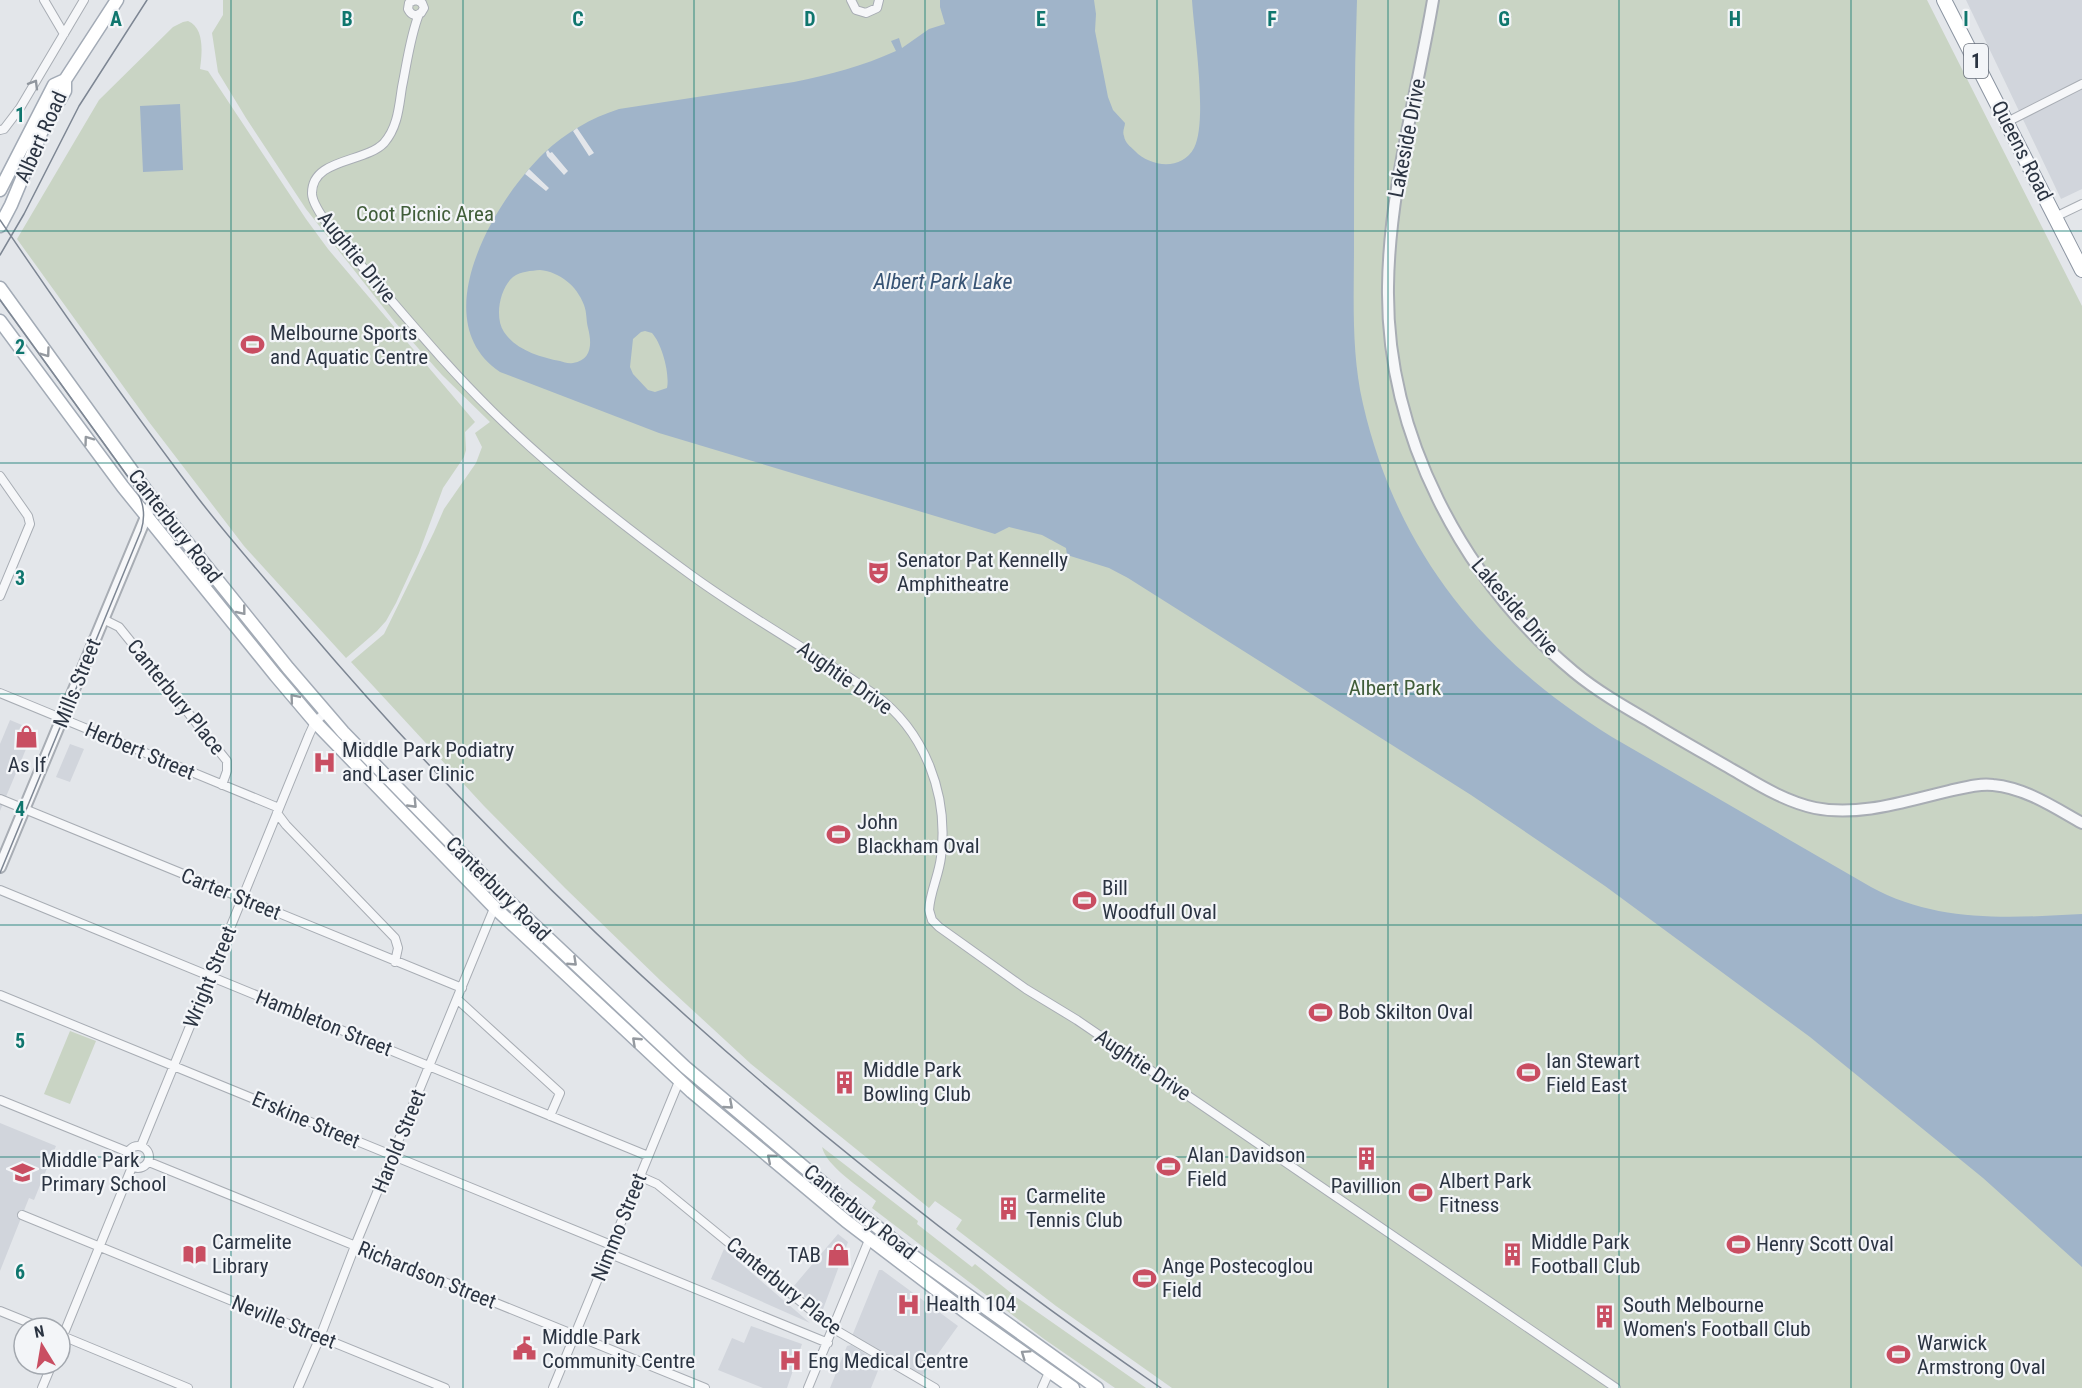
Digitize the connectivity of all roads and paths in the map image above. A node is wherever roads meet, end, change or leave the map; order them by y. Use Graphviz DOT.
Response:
graph roads {
  1 [pos="44,0"];
  2 [pos="84,0"];
  3 [pos="117,0"];
  4 [pos="850,0"];
  5 [pos="879,0"];
  6 [pos="1433,0"];
  7 [pos="1944,0"];
  8 [pos="416,1"];
  9 [pos="409,11"];
  10 [pos="419,14"];
  11 [pos="64,34"];
  12 [pos="412,35"];
  13 [pos="65,80"];
  14 [pos="2082,84"];
  15 [pos="2007,122"];
  16 [pos="0,130"];
  17 [pos="0,190"];
  18 [pos="2082,204"];
  19 [pos="2055,218"];
  20 [pos="0,226"];
  21 [pos="2082,270"];
  22 [pos="0,288"];
  23 [pos="0,321"];
  24 [pos="0,476"];
  25 [pos="153,500"];
  26 [pos="146,515"];
  27 [pos="0,596"];
  28 [pos="103,619"];
  29 [pos="0,693"];
  30 [pos="326,712"];
  31 [pos="62,719"];
  32 [pos="315,722"];
  33 [pos="222,785"];
  34 [pos="0,799"];
  35 [pos="25,809"];
  36 [pos="278,811"];
  37 [pos="2082,823"];
  38 [pos="0,867"];
  39 [pos="0,890"];
  40 [pos="500,893"];
  41 [pos="243,898"];
  42 [pos="494,907"];
  43 [pos="395,962"];
  44 [pos="211,977"];
  45 [pos="462,988"];
  46 [pos="0,995"];
  47 [pos="458,999"];
  48 [pos="174,1066"];
  49 [pos="430,1066"];
  50 [pos="685,1066"];
  51 [pos="680,1080"];
  52 [pos="0,1100"];
  53 [pos="550,1116"];
  54 [pos="141,1146"];
  55 [pos="128,1152"];
  56 [pos="393,1156"];
  57 [pos="648,1156"];
  58 [pos="149,1162"];
  59 [pos="132,1167"];
  60 [pos="639,1176"];
  61 [pos="22,1215"];
  62 [pos="870,1240"];
  63 [pos="355,1246"];
  64 [pos="100,1247"];
  65 [pos="610,1249"];
  66 [pos="70,1316"];
  67 [pos="834,1329"];
  68 [pos="574,1336"];
  69 [pos="321,1337"];
  70 [pos="72,1342"];
  71 [pos="828,1343"];
  72 [pos="1054,1359"];
  73 [pos="1049,1372"];
  74 [pos="188,1388"];
  75 [pos="298,1388"];
  76 [pos="445,1388"];
  77 [pos="553,1388"];
  78 [pos="705,1388"];
  79 [pos="808,1388"];
  80 [pos="935,1388"];
  81 [pos="1042,1388"];
  82 [pos="1072,1388"];
  83 [pos="1097,1388"];
  84 [pos="1616,1388"];
  1 -- 11 [label="street"];
  2 -- 11 [label="street, Albert Road"];
  3 -- 13 [label="main road, Albert Road"];
  4 -- 5 [label="street"];
  6 -- 37 [label="street, Lakeside Drive"];
  7 -- 15 [label="highway, Queens Road / 1"];
  8 -- 9 [label="street, Aughtie Drive"];
  8 -- 10 [label="street, Aughtie Drive"];
  9 -- 10 [label="street"];
  9 -- 12 [label="street, Aughtie Drive"];
  10 -- 12 [label="street, Aughtie Drive"];
  16 -- 11 [label="street, Albert Road, one-way"];
  12 -- 84 [label="street, Aughtie Drive"];
  13 -- 17 [label="main road, Albert Road"];
  13 -- 20 [label="main road, Albert Road"];
  14 -- 15 [label="street"];
  15 -- 19 [label="highway, Queens Road / 1"];
  18 -- 19 [label="street"];
  19 -- 21 [label="highway, Queens Road / 1"];
  22 -- 25 [label="main road, Canterbury Road, one-way"];
  26 -- 23 [label="main road, Canterbury Road, one-way"];
  24 -- 27 [label="street"];
  25 -- 26 [label="street, Mills Street"];
  25 -- 30 [label="main road, Canterbury Road, one-way"];
  26 -- 28 [label="street, Mills Street"];
  32 -- 26 [label="main road, Canterbury Road, one-way"];
  28 -- 31 [label="street, Mills Street"];
  28 -- 33 [label="street, Canterbury Place"];
  29 -- 31 [label="street, Herbert Street"];
  30 -- 32 [label="street, Wright Street"];
  30 -- 40 [label="main road, Canterbury Road, one-way"];
  31 -- 33 [label="street, Herbert Street"];
  31 -- 35 [label="street, Mills Street"];
  32 -- 36 [label="street, Wright Street"];
  32 -- 42 [label="main road, Canterbury Road"];
  33 -- 36 [label="street, Herbert Street"];
  34 -- 35 [label="street, Carter Street"];
  35 -- 38 [label="street, Mills Street"];
  35 -- 41 [label="street, Carter Street"];
  36 -- 41 [label="street, Wright Street"];
  36 -- 43 [label="street"];
  39 -- 44 [label="street, Hambleton Street"];
  40 -- 42 [label="street, Harold Street"];
  40 -- 50 [label="main road, Canterbury Road, one-way"];
  41 -- 43 [label="street, Carter Street"];
  41 -- 44 [label="street, Wright Street"];
  42 -- 45 [label="street, Harold Street"];
  51 -- 42 [label="main road, Canterbury Road, one-way"];
  43 -- 45 [label="street, Carter Street"];
  44 -- 48 [label="street, Wright Street"];
  44 -- 49 [label="street, Hambleton Street"];
  45 -- 47 [label="street, Harold Street"];
  46 -- 48 [label="street, Erskine Street"];
  47 -- 49 [label="street, Harold Street"];
  47 -- 53 [label="street"];
  48 -- 54 [label="street, Wright Street"];
  48 -- 56 [label="street, Erskine Street"];
  49 -- 53 [label="street, Hambleton Street"];
  49 -- 56 [label="street, Harold Street"];
  50 -- 51 [label="street, Nimmo Street"];
  50 -- 72 [label="main road, Canterbury Road, one-way"];
  51 -- 57 [label="street, Nimmo Street"];
  62 -- 51 [label="main road, Canterbury Road, one-way"];
  52 -- 55 [label="street"];
  53 -- 57 [label="street, Hambleton Street"];
  54 -- 55 [label="street"];
  54 -- 58 [label="street"];
  55 -- 59 [label="street"];
  56 -- 63 [label="street, Harold Street"];
  56 -- 65 [label="street, Erskine Street"];
  57 -- 60 [label="street, Nimmo Street"];
  58 -- 59 [label="street"];
  58 -- 63 [label="street, Richardson Street"];
  59 -- 64 [label="street"];
  60 -- 65 [label="street, Nimmo Street"];
  60 -- 67 [label="street, Canterbury Place"];
  61 -- 64 [label="street, Neville Street"];
  62 -- 67 [label="street"];
  73 -- 62 [label="main road, Canterbury Road, one-way"];
  63 -- 68 [label="street, Richardson Street"];
  63 -- 69 [label="street, Harold Street"];
  64 -- 66 [label="street"];
  64 -- 69 [label="street, Neville Street"];
  65 -- 68 [label="street, Nimmo Street"];
  65 -- 71 [label="street, Erskine Street"];
  67 -- 71 [label="street"];
  67 -- 80 [label="street, Canterbury Place"];
  68 -- 77 [label="street, Nimmo Street"];
  68 -- 78 [label="street, Richardson Street"];
  69 -- 75 [label="street, Harold Street"];
  69 -- 76 [label="street, Neville Street"];
  70 -- 74 [label="street"];
  71 -- 79 [label="street"];
  72 -- 73 [label="street"];
  72 -- 83 [label="main road, Canterbury Road"];
  73 -- 81 [label="street"];
  73 -- 82 [label="main road, Canterbury Road"];
}
